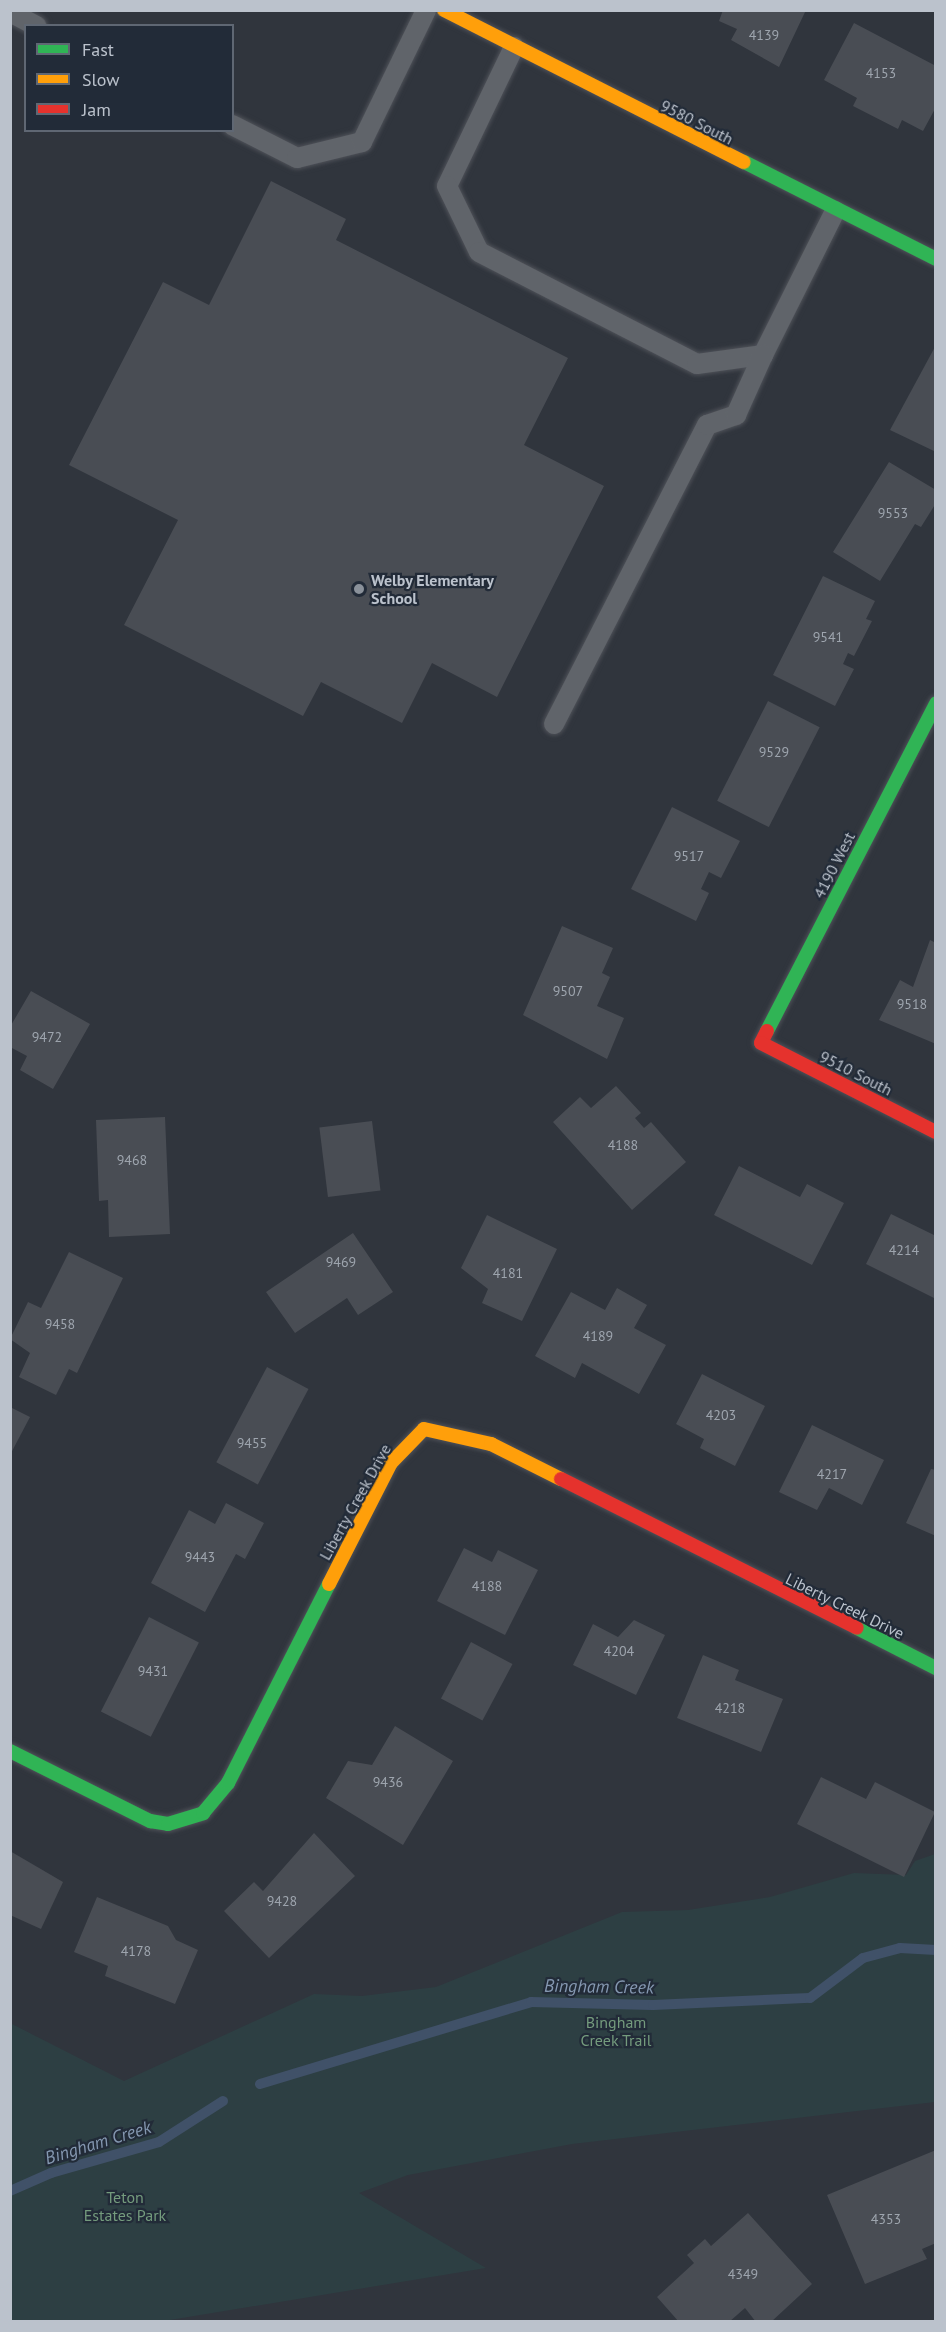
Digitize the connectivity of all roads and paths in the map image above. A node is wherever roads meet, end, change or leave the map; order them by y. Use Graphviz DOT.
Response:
graph roads {
  1 [pos="426,10"];
  2 [pos="444,10"];
  3 [pos="10,12"];
  4 [pos="32,24"];
  5 [pos="514,47"];
  6 [pos="234,127"];
  7 [pos="836,211"];
  8 [pos="936,260"];
  9 [pos="764,354"];
  10 [pos="936,703"];
  11 [pos="554,724"];
  12 [pos="761,1043"];
  13 [pos="936,1132"];
  14 [pos="936,1668"];
  15 [pos="10,1751"];
  1 -- 6 [label="lane"];
  2 -- 5 [label="street, 9580 South"];
  3 -- 4 [label="lane"];
  5 -- 7 [label="street, 9580 South"];
  5 -- 9 [label="lane"];
  7 -- 8 [label="street, 9580 South"];
  7 -- 9 [label="lane"];
  9 -- 11 [label="lane"];
  10 -- 12 [label="street, 4190 West"];
  12 -- 13 [label="street, 9510 South"];
  14 -- 15 [label="street, Liberty Creek Drive"];
}
